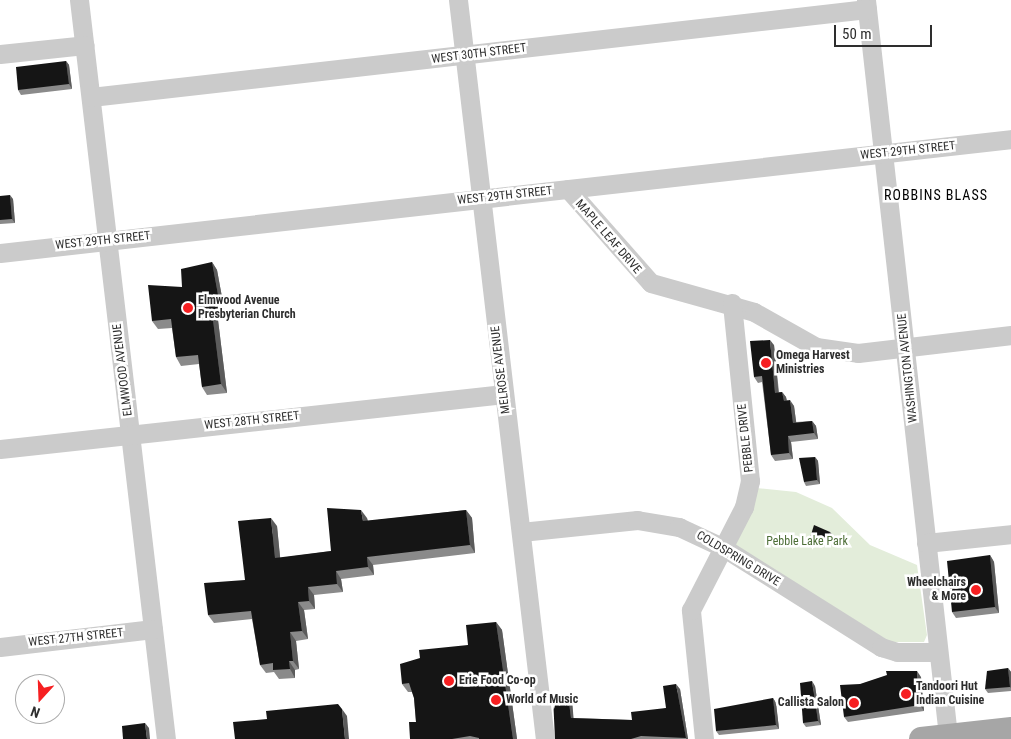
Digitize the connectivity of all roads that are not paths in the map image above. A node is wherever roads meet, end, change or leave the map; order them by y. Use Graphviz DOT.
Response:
graph roads {
  1 [pos="80,0"];
  2 [pos="458,0"];
  3 [pos="867,4"];
  4 [pos="85,45"];
  5 [pos="0,54"];
  6 [pos="464,56"];
  7 [pos="91,97"];
  8 [pos="1011,139"];
  9 [pos="883,154"];
  10 [pos="568,189"];
  11 [pos="481,199"];
  12 [pos="108,241"];
  13 [pos="0,253"];
  14 [pos="732,304"];
  15 [pos="1011,335"];
  16 [pos="905,347"];
  17 [pos="504,394"];
  18 [pos="130,435"];
  19 [pos="0,449"];
  20 [pos="520,532"];
  21 [pos="1011,534"];
  22 [pos="926,543"];
  23 [pos="724,548"];
  24 [pos="153,629"];
  25 [pos="0,646"];
  26 [pos="938,652"];
  27 [pos="1011,729"];
  28 [pos="948,736"];
  29 [pos="166,739"];
  30 [pos="545,739"];
  31 [pos="704,739"];
  32 [pos="922,739"];
  1 -- 4 [label="street, ELMWOOD AVENUE"];
  2 -- 6 [label="street, MELROSE AVENUE"];
  3 -- 6 [label="street, WEST 30TH STREET"];
  3 -- 9 [label="street, WASHINGTON AVENUE"];
  4 -- 5 [label="street"];
  4 -- 7 [label="street, ELMWOOD AVENUE"];
  6 -- 7 [label="street, WEST 30TH STREET"];
  6 -- 11 [label="street, MELROSE AVENUE"];
  7 -- 12 [label="street, ELMWOOD AVENUE"];
  8 -- 9 [label="street, WEST 29TH STREET"];
  9 -- 10 [label="street, WEST 29TH STREET"];
  9 -- 16 [label="street, WASHINGTON AVENUE"];
  10 -- 11 [label="street, WEST 29TH STREET"];
  10 -- 14 [label="street, MAPLE LEAF DRIVE"];
  11 -- 12 [label="street, WEST 29TH STREET"];
  11 -- 17 [label="street, MELROSE AVENUE"];
  12 -- 13 [label="street, WEST 29TH STREET"];
  12 -- 18 [label="street, ELMWOOD AVENUE"];
  14 -- 16 [label="street, MAPLE LEAF DRIVE"];
  14 -- 23 [label="street, PEBBLE DRIVE"];
  15 -- 16 [label="street"];
  16 -- 22 [label="street, WASHINGTON AVENUE"];
  17 -- 18 [label="street, WEST 28TH STREET"];
  17 -- 20 [label="street, MELROSE AVENUE"];
  18 -- 19 [label="street, WEST 28TH STREET"];
  18 -- 24 [label="street, ELMWOOD AVENUE"];
  20 -- 23 [label="street, COLDSPRING DRIVE"];
  20 -- 30 [label="street, MELROSE AVENUE"];
  21 -- 22 [label="street"];
  22 -- 26 [label="street, WASHINGTON AVENUE"];
  23 -- 26 [label="street, COLDSPRING DRIVE"];
  23 -- 31 [label="street, PEBBLE DRIVE"];
  24 -- 25 [label="street, WEST 27TH STREET"];
  24 -- 29 [label="street, ELMWOOD AVENUE"];
  26 -- 28 [label="street, WASHINGTON AVENUE"];
  27 -- 28 [label="main road"];
  28 -- 32 [label="main road"];
}
